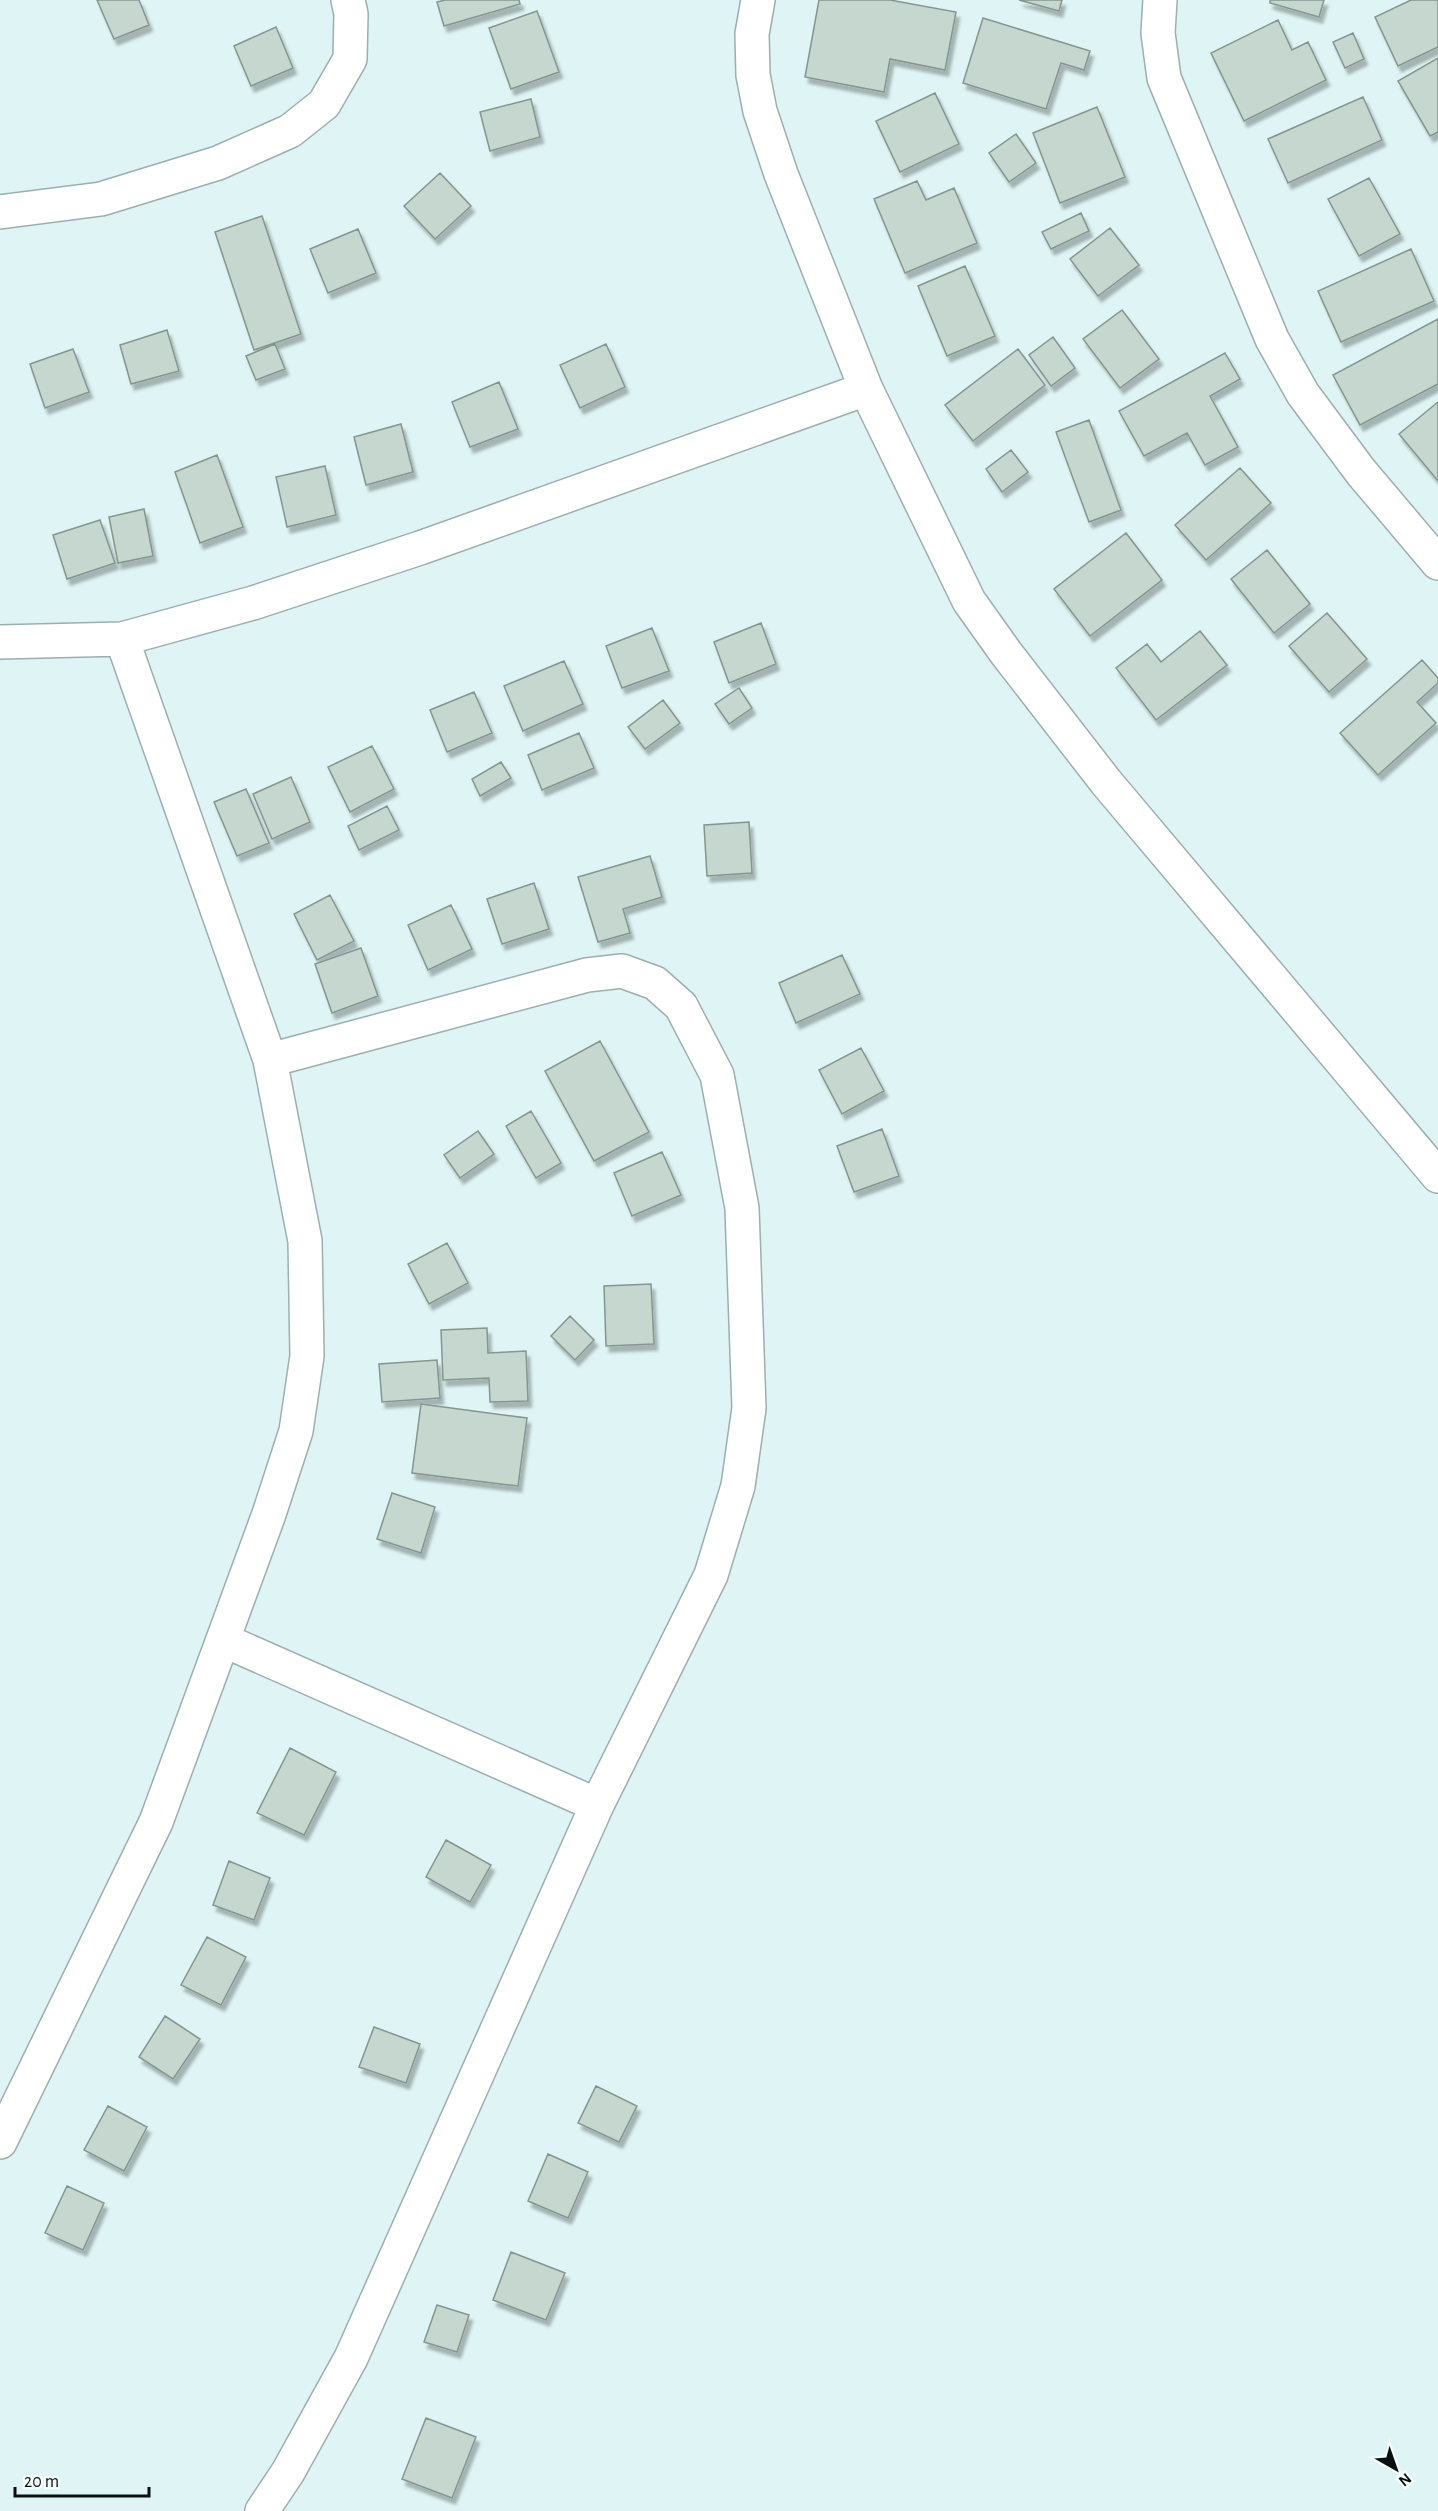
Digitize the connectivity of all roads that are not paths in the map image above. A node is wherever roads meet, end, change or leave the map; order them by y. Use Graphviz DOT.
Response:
graph roads {
  1 [pos="348,0"];
  2 [pos="758,0"];
  3 [pos="1160,0"];
  4 [pos="0,212"];
  5 [pos="866,389"];
  6 [pos="1438,563"];
  7 [pos="122,639"];
  8 [pos="0,642"];
  9 [pos="270,1060"];
  10 [pos="1438,1176"];
  11 [pos="223,1640"];
  12 [pos="597,1805"];
  13 [pos="0,2142"];
  14 [pos="262,2511"];
  1 -- 4 [label="street"];
  2 -- 5 [label="street"];
  3 -- 6 [label="street"];
  5 -- 7 [label="street"];
  5 -- 10 [label="street"];
  7 -- 8 [label="street"];
  7 -- 9 [label="street"];
  9 -- 11 [label="street"];
  9 -- 12 [label="street"];
  11 -- 12 [label="street"];
  11 -- 13 [label="street"];
  12 -- 14 [label="street"];
}
